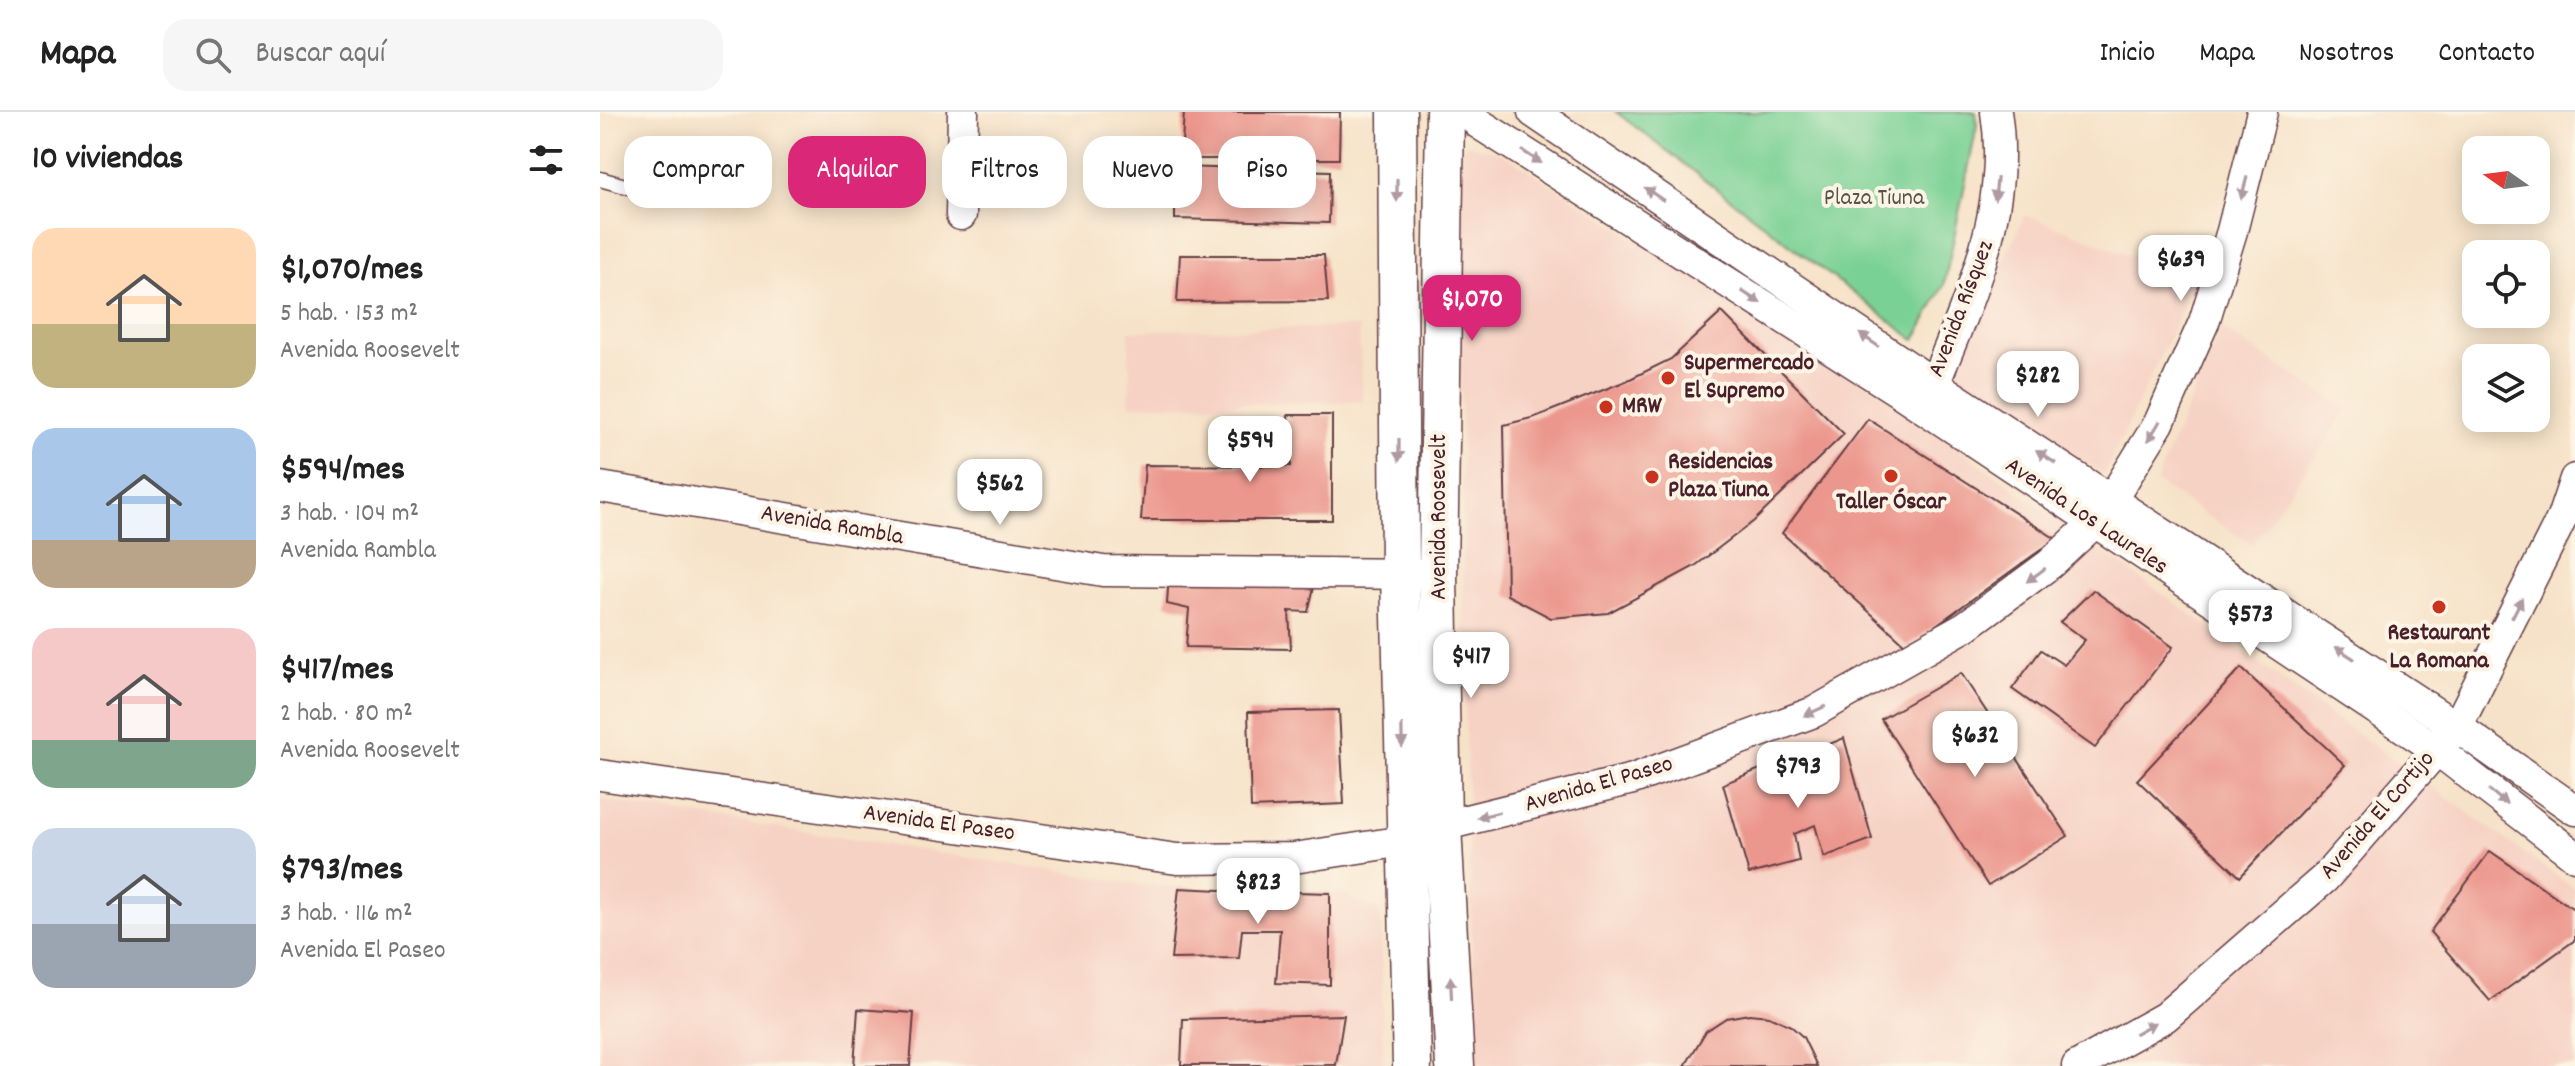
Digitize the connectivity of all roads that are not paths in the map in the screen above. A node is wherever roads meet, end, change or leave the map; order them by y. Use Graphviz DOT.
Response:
graph roads {
  1 [pos="963,112"];
  2 [pos="1397,112"];
  3 [pos="1445,112"];
  4 [pos="1469,112"];
  5 [pos="1533,112"];
  6 [pos="1996,112"];
  7 [pos="2262,112"];
  8 [pos="600,179"];
  9 [pos="624,186"];
  10 [pos="961,215"];
  11 [pos="1929,396"];
  12 [pos="2575,479"];
  13 [pos="600,487"];
  14 [pos="2103,511"];
  15 [pos="1400,574"];
  16 [pos="1438,574"];
  17 [pos="2446,738"];
  18 [pos="600,775"];
  19 [pos="2575,810"];
  20 [pos="1442,826"];
  21 [pos="1404,841"];
  22 [pos="2575,856"];
  23 [pos="1412,1066"];
  24 [pos="1455,1066"];
  25 [pos="2077,1066"];
  1 -- 10 [label="street"];
  2 -- 15 [label="street, Avenida Roosevelt, one-way"];
  3 -- 16 [label="street, Avenida Roosevelt"];
  4 -- 11 [label="street, Avenida Los Laureles, one-way"];
  11 -- 5 [label="street, Avenida Los Laureles, one-way"];
  6 -- 11 [label="street, Avenida Rísquez, one-way"];
  7 -- 14 [label="street, Avenida El Paseo, one-way"];
  8 -- 9 [label="lane"];
  11 -- 14 [label="street, Avenida Los Laureles"];
  17 -- 12 [label="street, Avenida El Cortijo, one-way"];
  13 -- 15 [label="street, Avenida Rambla"];
  14 -- 17 [label="street, Avenida Los Laureles"];
  14 -- 20 [label="street, Avenida El Paseo, one-way"];
  15 -- 16 [label="street, Avenida Rambla"];
  15 -- 21 [label="street, Avenida Roosevelt, one-way"];
  16 -- 20 [label="street, Avenida Roosevelt"];
  17 -- 19 [label="street, Avenida Los Laureles"];
  17 -- 22 [label="street, Avenida Los Laureles, one-way"];
  25 -- 17 [label="street, Avenida El Cortijo, one-way"];
  18 -- 21 [label="street, Avenida El Paseo"];
  20 -- 21 [label="street, Avenida El Paseo"];
  24 -- 20 [label="street, Avenida Roosevelt, one-way"];
  21 -- 23 [label="street, Avenida Roosevelt"];
}
